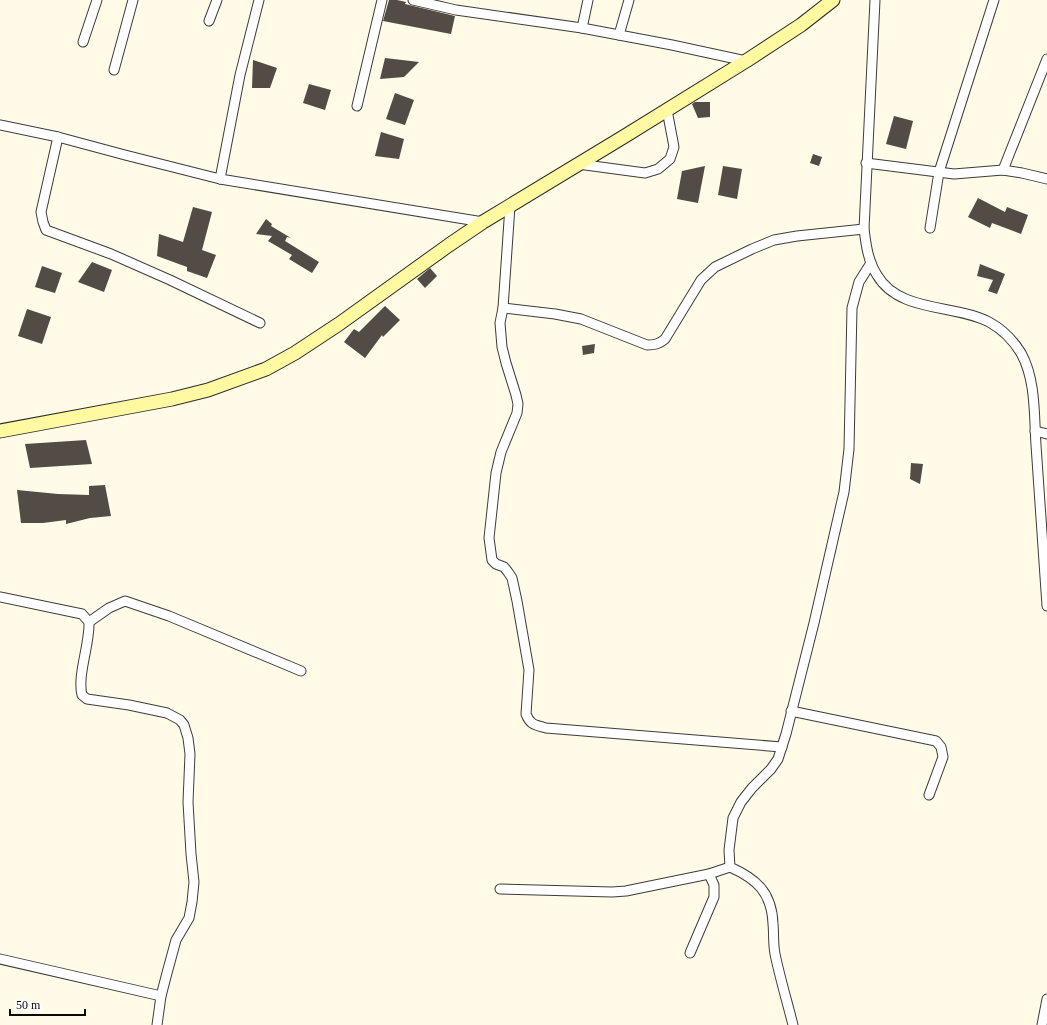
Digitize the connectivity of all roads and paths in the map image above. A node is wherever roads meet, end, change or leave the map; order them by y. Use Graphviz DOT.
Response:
graph roads {
  1 [pos="96,0"];
  2 [pos="133,0"];
  3 [pos="217,0"];
  4 [pos="259,0"];
  5 [pos="382,0"];
  6 [pos="413,0"];
  7 [pos="588,0"];
  8 [pos="629,0"];
  9 [pos="833,0"];
  10 [pos="875,0"];
  11 [pos="994,0"];
  12 [pos="209,21"];
  13 [pos="582,28"];
  14 [pos="619,35"];
  15 [pos="83,42"];
  16 [pos="1047,59"];
  17 [pos="746,61"];
  18 [pos="114,70"];
  19 [pos="357,106"];
  20 [pos="667,110"];
  21 [pos="0,125"];
  22 [pos="58,136"];
  23 [pos="866,163"];
  24 [pos="578,164"];
  25 [pos="1003,170"];
  26 [pos="939,172"];
  27 [pos="220,179"];
  28 [pos="1047,179"];
  29 [pos="510,206"];
  30 [pos="483,222"];
  31 [pos="930,228"];
  32 [pos="864,229"];
  33 [pos="871,263"];
  34 [pos="504,308"];
  35 [pos="260,323"];
  36 [pos="0,431"];
  37 [pos="1035,431"];
  38 [pos="1047,434"];
  39 [pos="0,597"];
  40 [pos="1047,606"];
  41 [pos="89,622"];
  42 [pos="301,671"];
  43 [pos="791,711"];
  44 [pos="782,747"];
  45 [pos="929,795"];
  46 [pos="730,867"];
  47 [pos="709,874"];
  48 [pos="500,889"];
  49 [pos="690,953"];
  50 [pos="0,959"];
  51 [pos="161,996"];
  52 [pos="1047,999"];
  53 [pos="157,1025"];
  54 [pos="793,1025"];
  55 [pos="1042,1025"];
  1 -- 15 [label="street"];
  2 -- 18 [label="street"];
  3 -- 12 [label="street"];
  4 -- 27 [label="street"];
  5 -- 19 [label="street"];
  6 -- 13 [label="street"];
  7 -- 13 [label="street"];
  8 -- 14 [label="street"];
  9 -- 17 [label="main road"];
  10 -- 23 [label="street"];
  11 -- 26 [label="street"];
  13 -- 14 [label="street"];
  14 -- 17 [label="street"];
  16 -- 25 [label="street"];
  17 -- 20 [label="main road"];
  20 -- 24 [label="main road"];
  20 -- 24 [label="street"];
  21 -- 22 [label="street"];
  22 -- 27 [label="street"];
  22 -- 35 [label="street"];
  23 -- 26 [label="street"];
  23 -- 32 [label="street"];
  24 -- 29 [label="main road"];
  25 -- 26 [label="street"];
  25 -- 28 [label="street"];
  26 -- 31 [label="street"];
  27 -- 30 [label="street"];
  29 -- 30 [label="main road"];
  29 -- 34 [label="street"];
  30 -- 36 [label="main road"];
  32 -- 33 [label="street"];
  32 -- 34 [label="street"];
  33 -- 37 [label="street"];
  33 -- 43 [label="street"];
  34 -- 44 [label="street"];
  37 -- 38 [label="street"];
  37 -- 40 [label="street"];
  39 -- 41 [label="street"];
  41 -- 42 [label="street"];
  41 -- 51 [label="street"];
  43 -- 44 [label="street"];
  43 -- 45 [label="street"];
  44 -- 46 [label="street"];
  46 -- 47 [label="street"];
  46 -- 54 [label="street"];
  47 -- 48 [label="street"];
  47 -- 49 [label="street"];
  50 -- 51 [label="street"];
  51 -- 53 [label="street"];
  52 -- 55 [label="street"];
}
